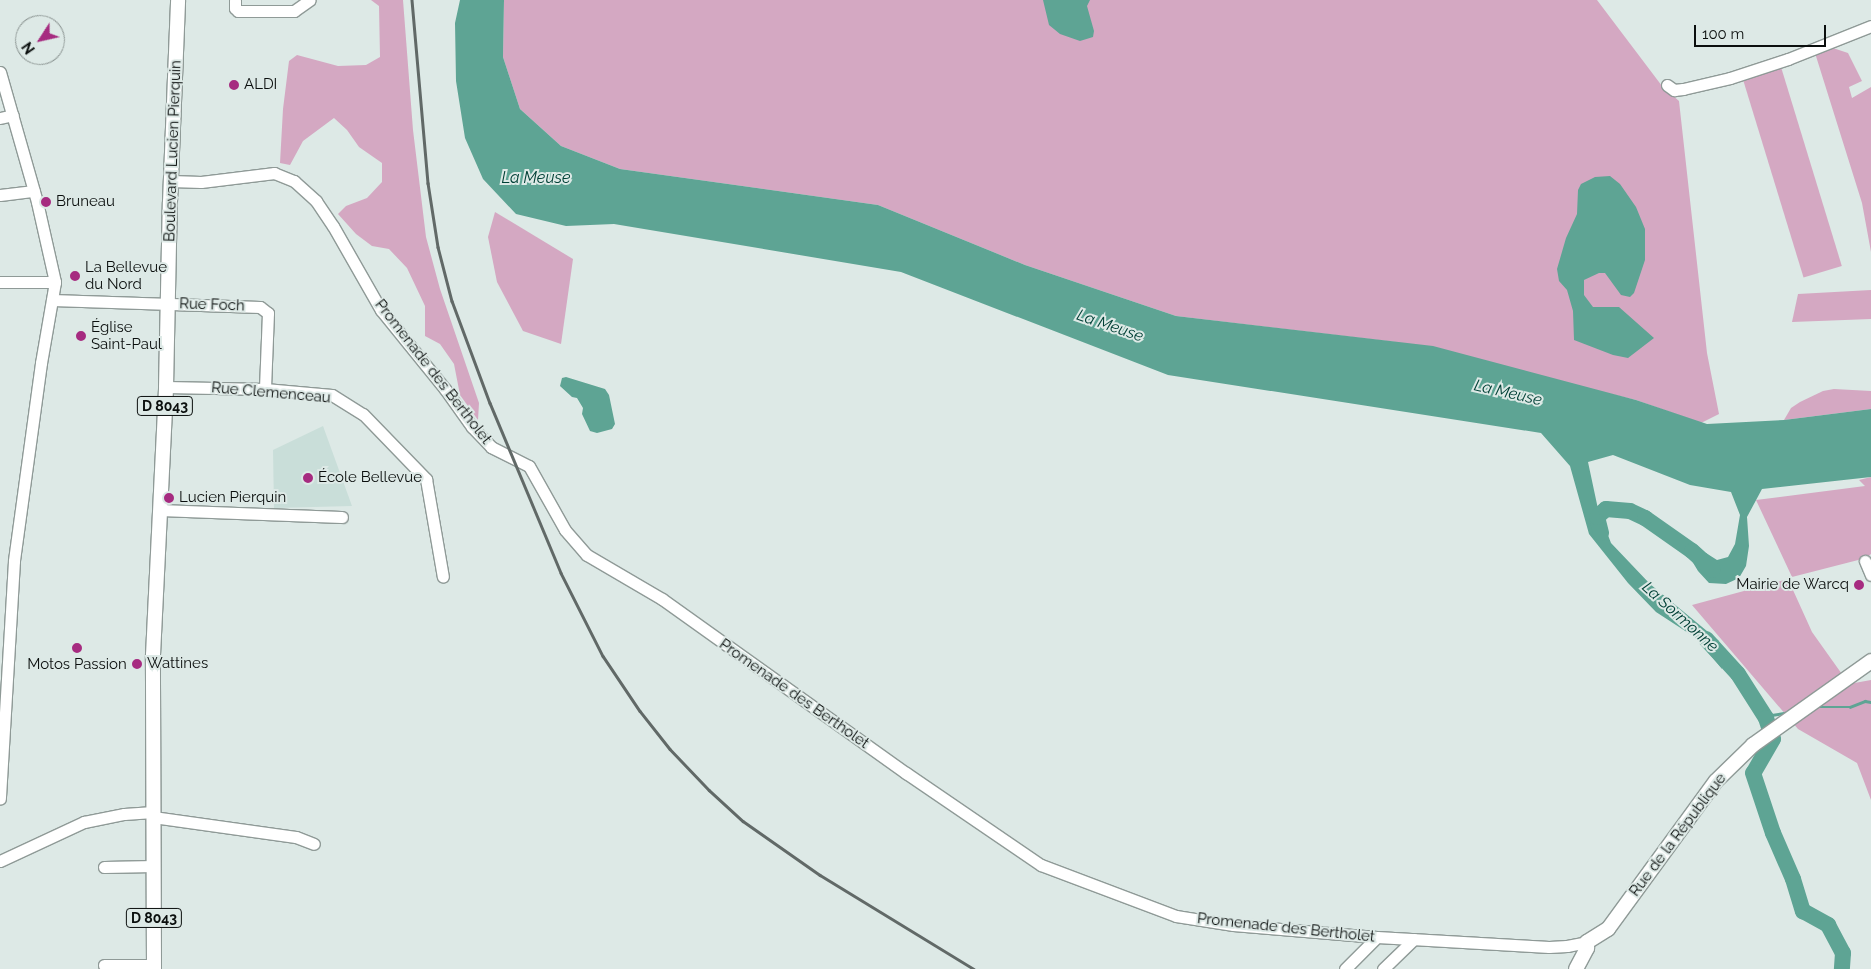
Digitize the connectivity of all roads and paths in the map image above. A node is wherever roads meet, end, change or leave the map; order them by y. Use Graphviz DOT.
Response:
graph roads {
  1 [pos="178,0"];
  2 [pos="235,0"];
  3 [pos="310,0"];
  4 [pos="1871,26"];
  5 [pos="0,72"];
  6 [pos="1666,85"];
  7 [pos="13,115"];
  8 [pos="0,118"];
  9 [pos="171,180"];
  10 [pos="34,191"];
  11 [pos="0,195"];
  12 [pos="0,282"];
  13 [pos="55,282"];
  14 [pos="52,300"];
  15 [pos="168,303"];
  16 [pos="166,387"];
  17 [pos="265,390"];
  18 [pos="158,510"];
  19 [pos="342,516"];
  20 [pos="1865,561"];
  21 [pos="1871,575"];
  22 [pos="443,577"];
  23 [pos="5,605"];
  24 [pos="1871,661"];
  25 [pos="0,795"];
  26 [pos="0,799"];
  27 [pos="153,814"];
  28 [pos="314,844"];
  29 [pos="0,862"];
  30 [pos="154,866"];
  31 [pos="104,868"];
  32 [pos="1377,937"];
  33 [pos="1414,939"];
  34 [pos="1587,942"];
  35 [pos="104,965"];
  36 [pos="154,967"];
  37 [pos="1345,969"];
  38 [pos="1383,969"];
  39 [pos="1576,969"];
  1 -- 9 [label="main road, Boulevard Lucien Pierquin / D 8043"];
  2 -- 3 [label="street"];
  4 -- 6 [label="street"];
  5 -- 7 [label="street"];
  7 -- 8 [label="street"];
  7 -- 10 [label="street"];
  9 -- 15 [label="main road, Boulevard Lucien Pierquin / D 8043"];
  9 -- 32 [label="street, Promenade des Bertholet"];
  10 -- 11 [label="street"];
  10 -- 13 [label="street"];
  12 -- 13 [label="street"];
  13 -- 14 [label="street"];
  14 -- 15 [label="street"];
  14 -- 23 [label="street"];
  15 -- 16 [label="main road, Boulevard Lucien Pierquin / D 8043"];
  15 -- 17 [label="street, Rue Foch"];
  16 -- 17 [label="street, Rue Clemenceau"];
  16 -- 18 [label="main road, Boulevard Lucien Pierquin / D 8043"];
  17 -- 22 [label="street, Rue Clemenceau"];
  18 -- 19 [label="street"];
  18 -- 27 [label="main road, Boulevard Lucien Pierquin / D 8043"];
  20 -- 21 [label="street"];
  23 -- 25 [label="street"];
  24 -- 34 [label="main road, Rue de la République"];
  25 -- 26 [label="street"];
  27 -- 28 [label="street"];
  27 -- 29 [label="street"];
  27 -- 30 [label="main road, D 8043"];
  30 -- 31 [label="street"];
  30 -- 36 [label="main road, D 8043"];
  32 -- 33 [label="street, Promenade des Bertholet"];
  32 -- 37 [label="street"];
  33 -- 34 [label="street, Promenade des Bertholet"];
  33 -- 38 [label="street"];
  34 -- 39 [label="main road"];
  35 -- 36 [label="street"];
}
